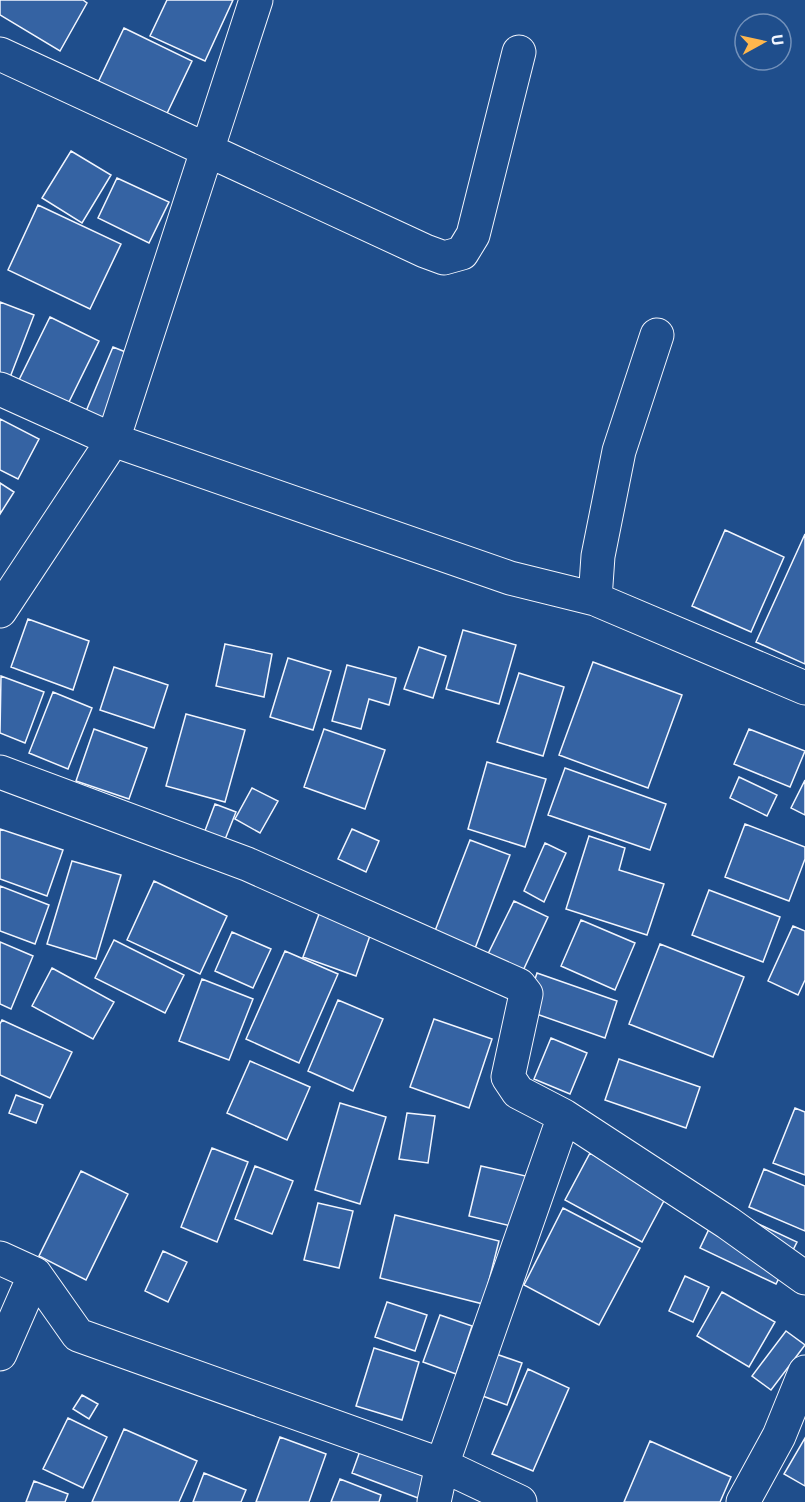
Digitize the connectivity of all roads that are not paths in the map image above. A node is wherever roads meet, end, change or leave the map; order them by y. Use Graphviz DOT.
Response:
graph roads {
  1 [pos="256,0"];
  2 [pos="519,52"];
  3 [pos="0,54"];
  4 [pos="206,151"];
  5 [pos="657,335"];
  6 [pos="0,389"];
  7 [pos="113,440"];
  8 [pos="595,599"];
  9 [pos="0,611"];
  10 [pos="805,688"];
  11 [pos="0,772"];
  12 [pos="564,1116"];
  13 [pos="0,1258"];
  14 [pos="35,1274"];
  15 [pos="805,1278"];
  16 [pos="0,1354"];
  17 [pos="805,1372"];
  18 [pos="442,1465"];
  19 [pos="434,1502"];
  20 [pos="520,1502"];
  21 [pos="743,1502"];
  1 -- 4 [label="street"];
  2 -- 4 [label="street"];
  3 -- 4 [label="street"];
  4 -- 7 [label="street"];
  5 -- 8 [label="street"];
  6 -- 7 [label="street"];
  7 -- 8 [label="street"];
  7 -- 9 [label="street"];
  8 -- 10 [label="street"];
  11 -- 12 [label="street"];
  12 -- 15 [label="street"];
  12 -- 18 [label="street"];
  13 -- 14 [label="street"];
  14 -- 16 [label="street"];
  14 -- 18 [label="street"];
  17 -- 21 [label="street"];
  18 -- 19 [label="street"];
  18 -- 20 [label="street"];
}
